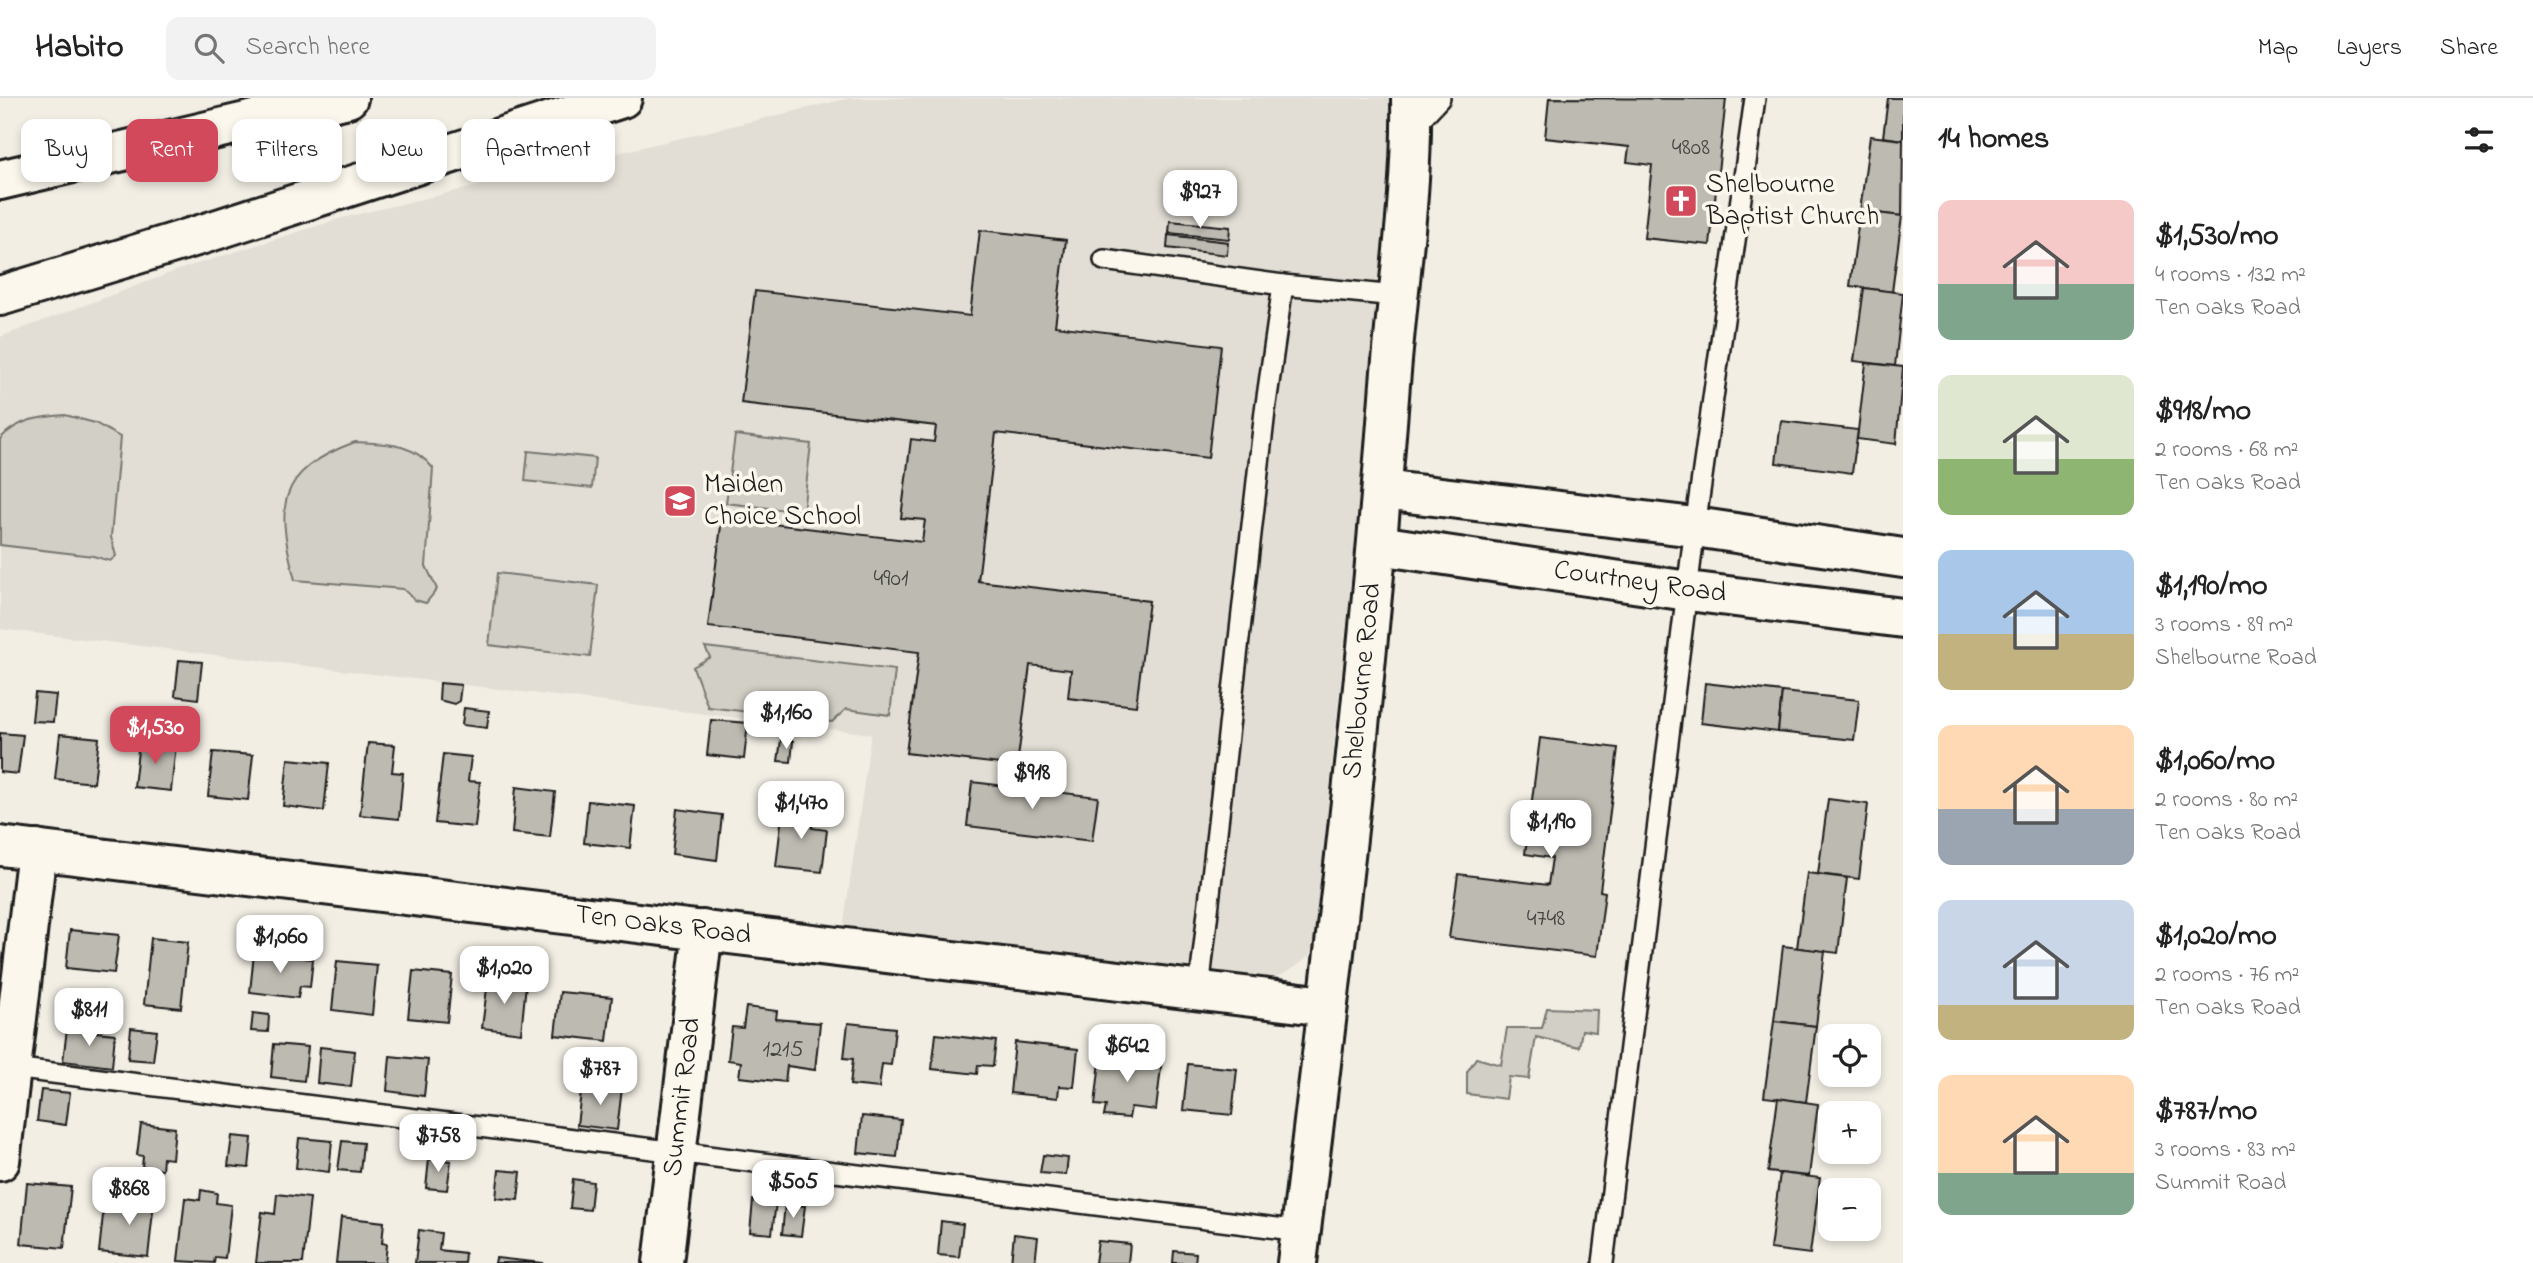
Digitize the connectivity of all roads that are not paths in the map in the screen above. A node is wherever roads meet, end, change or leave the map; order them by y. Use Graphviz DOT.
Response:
graph roads {
  1 [pos="348,98"];
  2 [pos="622,98"];
  3 [pos="1440,98"];
  4 [pos="1755,98"];
  5 [pos="1411,113"];
  6 [pos="0,180"];
  7 [pos="1104,260"];
  8 [pos="1283,285"];
  9 [pos="0,296"];
  10 [pos="1396,296"];
  11 [pos="1382,490"];
  12 [pos="1695,527"];
  13 [pos="1378,545"];
  14 [pos="1903,558"];
  15 [pos="1688,591"];
  16 [pos="1903,618"];
  17 [pos="18,848"];
  18 [pos="703,930"];
  19 [pos="1199,990"];
  20 [pos="1326,1006"];
  21 [pos="5,1067"];
  22 [pos="675,1154"];
  23 [pos="0,1161"];
  24 [pos="1299,1247"];
  25 [pos="663,1263"];
  26 [pos="1602,1263"];
  1 -- 6 [label="main road"];
  2 -- 9 [label="main road"];
  3 -- 5 [label="lane"];
  4 -- 12 [label="lane"];
  5 -- 10 [label="main road, Shelbourne Road"];
  7 -- 8 [label="lane"];
  8 -- 10 [label="lane"];
  8 -- 19 [label="lane"];
  10 -- 11 [label="main road, Shelbourne Road"];
  11 -- 12 [label="main road"];
  11 -- 13 [label="main road, Shelbourne Road"];
  12 -- 14 [label="main road"];
  12 -- 15 [label="lane"];
  13 -- 15 [label="main road, Courtney Road"];
  13 -- 20 [label="main road, Shelbourne Road"];
  15 -- 16 [label="main road, Courtney Road"];
  15 -- 26 [label="lane"];
  17 -- 18 [label="main road, Ten Oaks Road"];
  17 -- 21 [label="main road"];
  18 -- 19 [label="main road, Ten Oaks Road"];
  18 -- 22 [label="main road, Summit Road"];
  19 -- 20 [label="main road, Ten Oaks Road"];
  20 -- 24 [label="main road, Shelbourne Road"];
  21 -- 22 [label="lane"];
  21 -- 23 [label="main road"];
  22 -- 24 [label="lane"];
  22 -- 25 [label="main road, Summit Road"];
}
